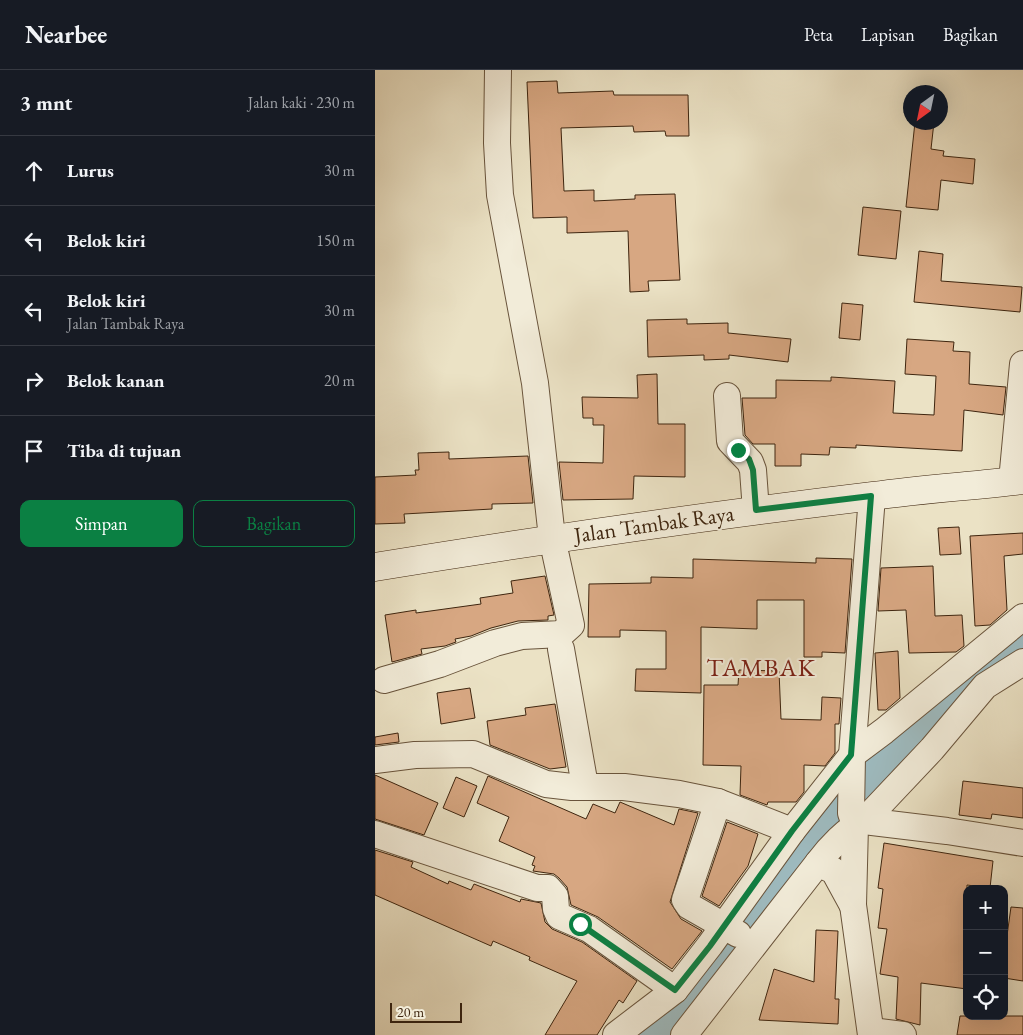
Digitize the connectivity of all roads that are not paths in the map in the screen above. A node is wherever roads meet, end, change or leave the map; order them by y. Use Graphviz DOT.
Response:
graph roads {
  1 [pos="499,70"];
  2 [pos="1023,364"];
  3 [pos="727,396"];
  4 [pos="1017,480"];
  5 [pos="871,496"];
  6 [pos="756,510"];
  7 [pos="552,538"];
  8 [pos="375,567"];
  9 [pos="1023,617"];
  10 [pos="561,649"];
  11 [pos="1023,662"];
  12 [pos="384,680"];
  13 [pos="375,760"];
  14 [pos="852,760"];
  15 [pos="585,786"];
  16 [pos="718,802"];
  17 [pos="857,820"];
  18 [pos="792,831"];
  19 [pos="375,834"];
  20 [pos="1023,843"];
  21 [pos="818,863"];
  22 [pos="853,905"];
  23 [pos="739,935"];
  24 [pos="675,990"];
  25 [pos="871,1033"];
  26 [pos="616,1035"];
  27 [pos="684,1035"];
  28 [pos="903,1035"];
  1 -- 7 [label="street"];
  2 -- 4 [label="street"];
  3 -- 6 [label="street"];
  4 -- 5 [label="street, Jalan Tambak Raya"];
  5 -- 6 [label="street, Jalan Tambak Raya"];
  5 -- 14 [label="street"];
  6 -- 7 [label="street, Jalan Tambak Raya"];
  7 -- 8 [label="street, Jalan Tambak Raya"];
  7 -- 12 [label="street"];
  9 -- 14 [label="street"];
  10 -- 15 [label="street"];
  11 -- 17 [label="street"];
  13 -- 15 [label="street"];
  14 -- 17 [label="street"];
  14 -- 18 [label="street"];
  15 -- 16 [label="street"];
  16 -- 18 [label="street"];
  16 -- 23 [label="street"];
  17 -- 20 [label="street"];
  17 -- 21 [label="street"];
  17 -- 22 [label="street"];
  18 -- 23 [label="street"];
  19 -- 24 [label="street"];
  21 -- 22 [label="street"];
  21 -- 23 [label="street"];
  22 -- 25 [label="street"];
  23 -- 24 [label="street"];
  23 -- 27 [label="street"];
  24 -- 26 [label="street"];
  25 -- 28 [label="street"];
}
